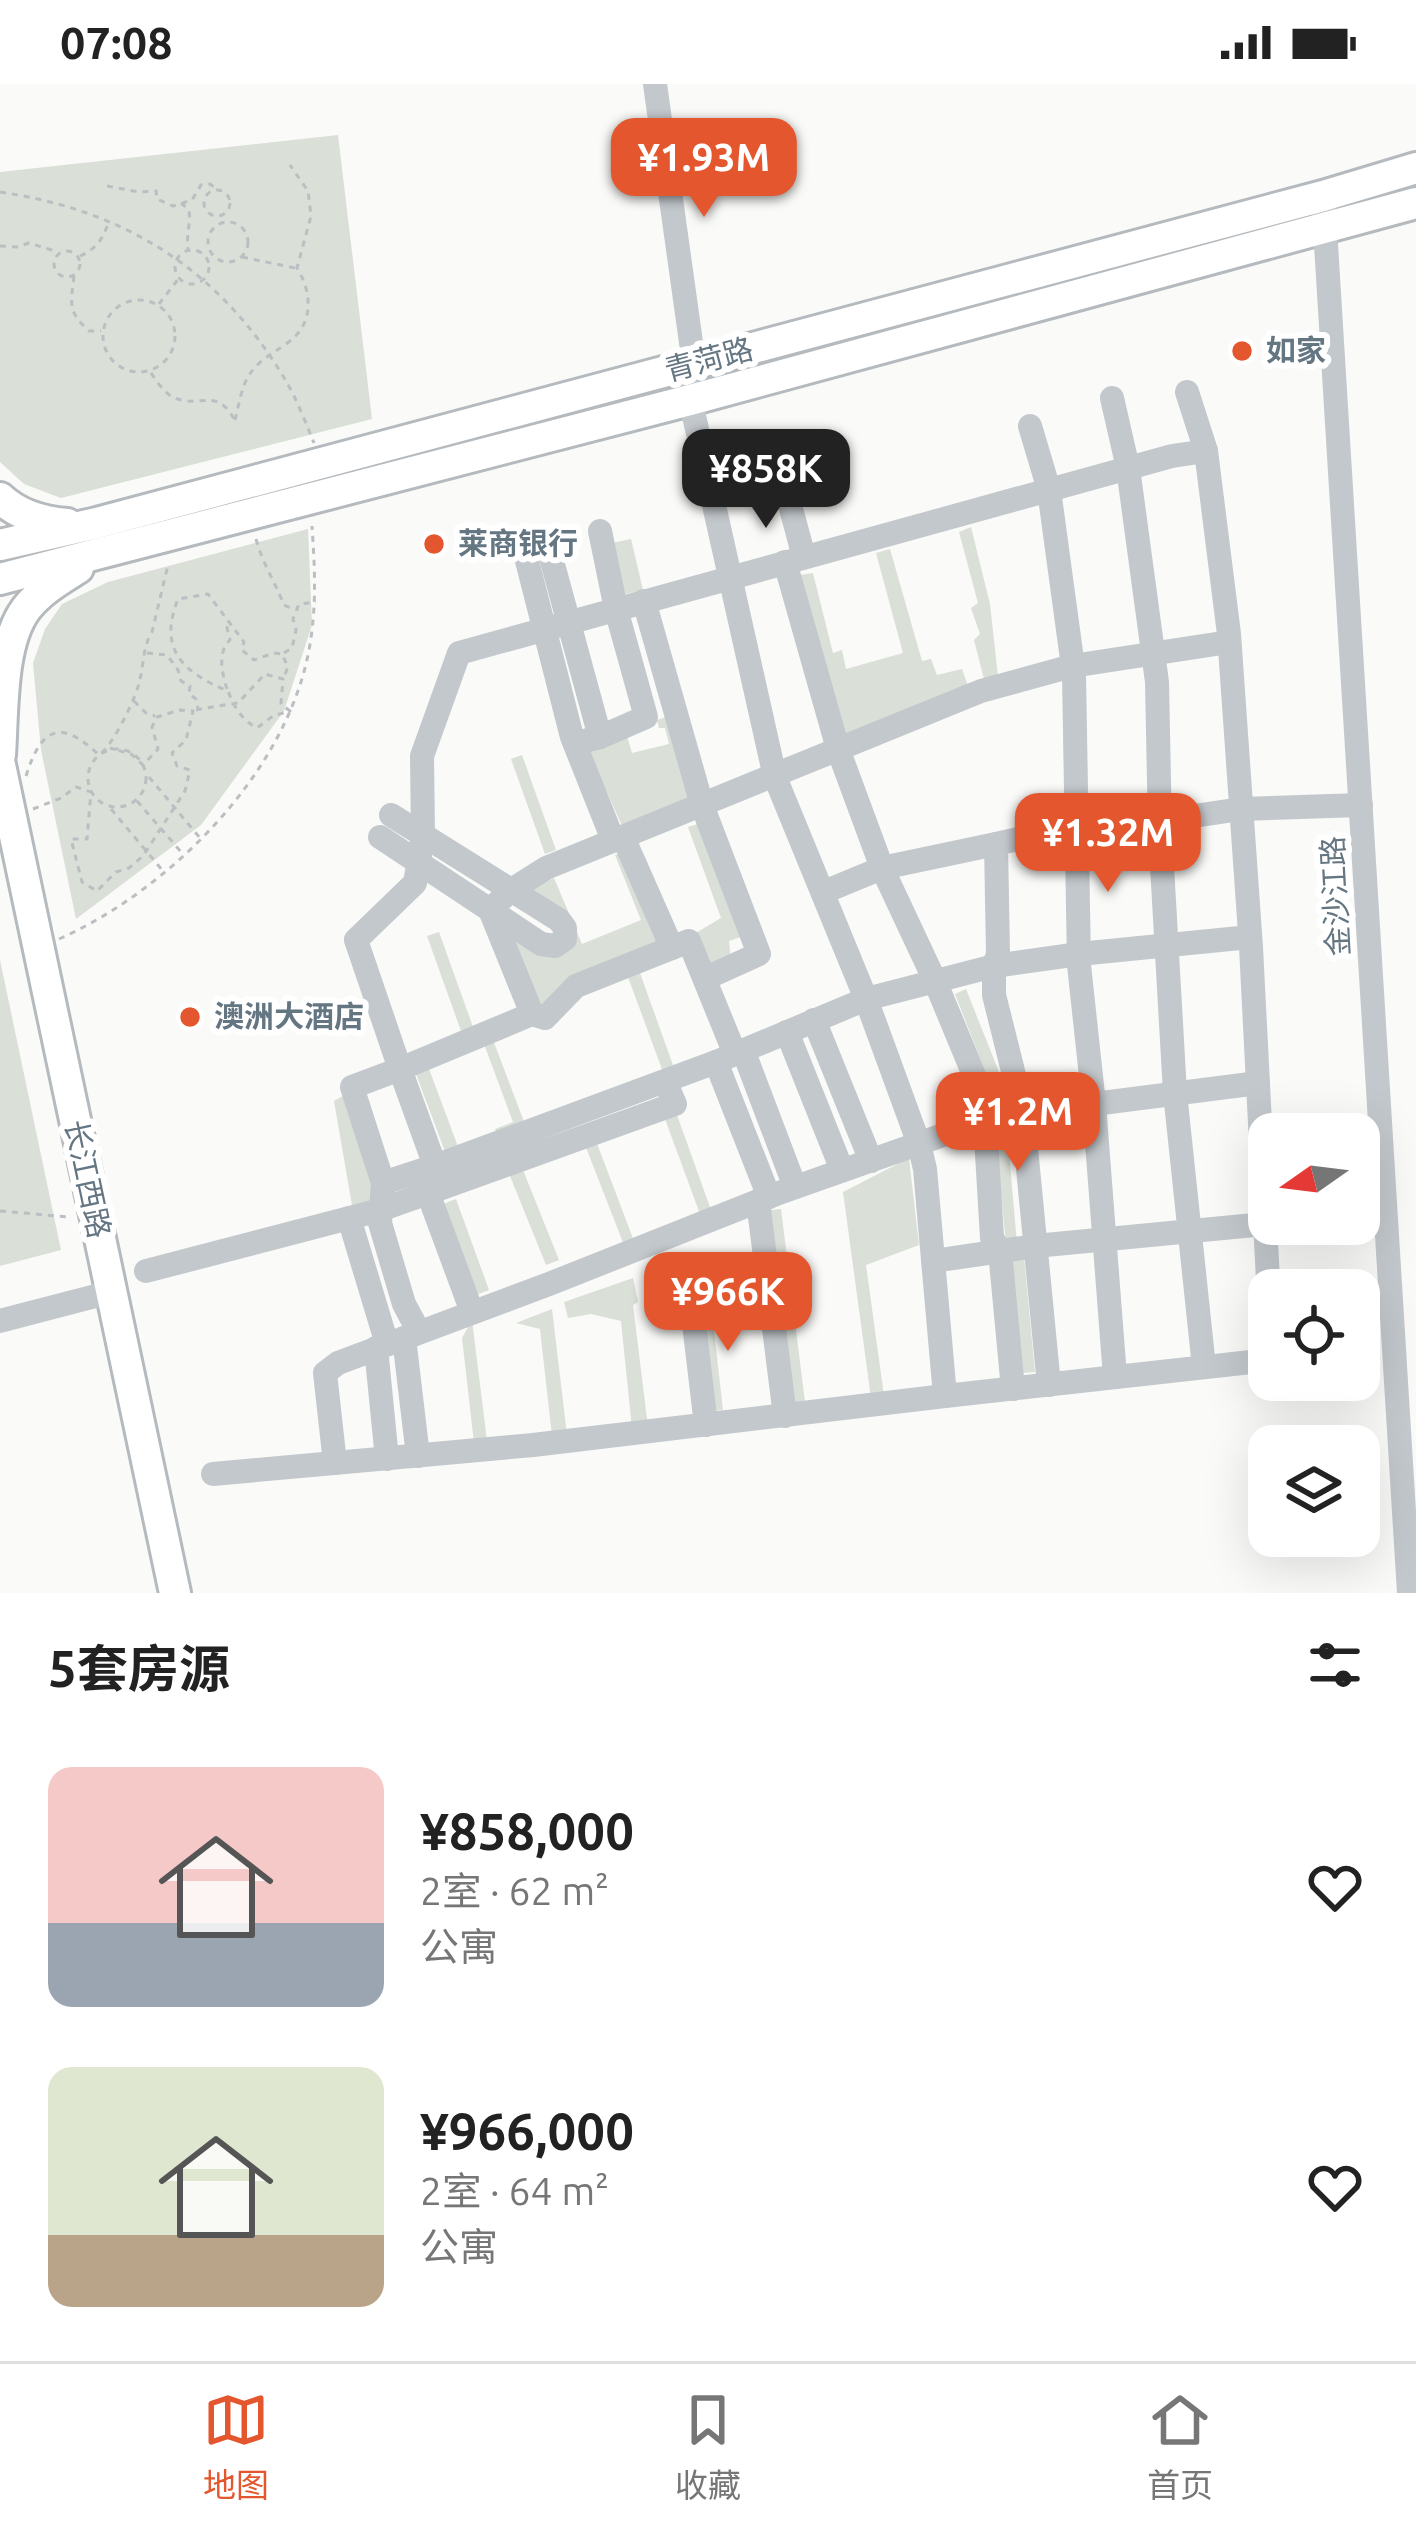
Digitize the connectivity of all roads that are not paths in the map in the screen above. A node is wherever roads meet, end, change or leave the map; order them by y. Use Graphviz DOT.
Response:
graph roads {
  1 [pos="655,84"];
  2 [pos="1416,168"];
  3 [pos="1323,196"];
  4 [pos="1416,202"];
  5 [pos="1325,228"];
  6 [pos="688,365"];
  7 [pos="1187,392"];
  8 [pos="1112,398"];
  9 [pos="690,400"];
  10 [pos="1030,426"];
  11 [pos="1206,451"];
  12 [pos="1128,468"];
  13 [pos="786,490"];
  14 [pos="1048,490"];
  15 [pos="0,498"];
  16 [pos="599,531"];
  17 [pos="99,538"];
  18 [pos="0,545"];
  19 [pos="538,553"];
  20 [pos="795,560"];
  21 [pos="730,578"];
  22 [pos="0,579"];
  23 [pos="644,602"];
  24 [pos="616,609"];
  25 [pos="555,626"];
  26 [pos="1229,642"];
  27 [pos="1153,653"];
  28 [pos="1072,666"];
  29 [pos="675,708"];
  30 [pos="646,717"];
  31 [pos="600,737"];
  32 [pos="574,744"];
  33 [pos="838,749"];
  34 [pos="0,754"];
  35 [pos="13,772"];
  36 [pos="775,777"];
  37 [pos="1360,805"];
  38 [pos="702,806"];
  39 [pos="1241,809"];
  40 [pos="1160,821"];
  41 [pos="1076,826"];
  42 [pos="423,836"];
  43 [pos="618,838"];
  44 [pos="996,844"];
  45 [pos="418,865"];
  46 [pos="882,868"];
  47 [pos="511,891"];
  48 [pos="824,892"];
  49 [pos="490,910"];
  50 [pos="1250,937"];
  51 [pos="1168,945"];
  52 [pos="672,948"];
  53 [pos="1079,953"];
  54 [pos="994,966"];
  55 [pos="706,978"];
  56 [pos="935,981"];
  57 [pos="866,999"];
  58 [pos="532,1014"];
  59 [pos="814,1020"];
  60 [pos="787,1031"];
  61 [pos="731,1055"];
  62 [pos="400,1069"];
  63 [pos="665,1081"];
  64 [pos="1258,1083"];
  65 [pos="1175,1094"];
  66 [pos="1094,1104"];
  67 [pos="1022,1108"];
  68 [pos="1259,1113"];
  69 [pos="985,1120"];
  70 [pos="919,1144"];
  71 [pos="871,1160"];
  72 [pos="435,1166"];
  73 [pos="842,1170"];
  74 [pos="383,1183"];
  75 [pos="795,1187"];
  76 [pos="428,1193"];
  77 [pos="763,1199"];
  78 [pos="380,1210"];
  79 [pos="350,1218"];
  80 [pos="1248,1226"];
  81 [pos="1190,1231"];
  82 [pos="1102,1239"];
  83 [pos="1035,1246"];
  84 [pos="1000,1251"];
  85 [pos="933,1262"];
  86 [pos="146,1271"];
  87 [pos="690,1290"];
  88 [pos="111,1292"];
  89 [pos="472,1312"];
  90 [pos="0,1321"];
  91 [pos="397,1341"];
  92 [pos="1248,1362"];
  93 [pos="1204,1367"];
  94 [pos="1115,1377"];
  95 [pos="1048,1385"];
  96 [pos="1013,1389"];
  97 [pos="945,1396"];
  98 [pos="784,1415"];
  99 [pos="706,1425"];
  100 [pos="418,1456"];
  101 [pos="387,1459"];
  102 [pos="334,1463"];
  103 [pos="213,1474"];
  104 [pos="175,1593"];
  105 [pos="1409,1593"];
  1 -- 6 [label="street"];
  2 -- 3 [label="main road, 青菏路"];
  3 -- 5 [label="street, 金沙江路"];
  3 -- 6 [label="main road, 青菏路"];
  4 -- 5 [label="main road, 青菏路"];
  5 -- 9 [label="main road, 青菏路"];
  5 -- 37 [label="street, 金沙江路"];
  6 -- 9 [label="street"];
  6 -- 17 [label="main road, 青菏路"];
  7 -- 11 [label="street"];
  8 -- 12 [label="street"];
  9 -- 17 [label="main road, 青菏路"];
  9 -- 21 [label="street"];
  10 -- 14 [label="street"];
  11 -- 12 [label="street"];
  11 -- 26 [label="street"];
  12 -- 14 [label="street"];
  12 -- 27 [label="street"];
  13 -- 20 [label="street"];
  14 -- 20 [label="street"];
  14 -- 28 [label="street"];
  15 -- 17 [label="main road"];
  16 -- 24 [label="street"];
  17 -- 18 [label="main road, 青菏路"];
  17 -- 22 [label="main road, 青菏路"];
  17 -- 34 [label="main road"];
  19 -- 25 [label="street"];
  20 -- 21 [label="street"];
  20 -- 33 [label="street"];
  21 -- 23 [label="street"];
  21 -- 36 [label="street"];
  23 -- 24 [label="street"];
  23 -- 29 [label="street"];
  24 -- 25 [label="street"];
  24 -- 30 [label="street"];
  25 -- 31 [label="street"];
  25 -- 32 [label="street"];
  25 -- 42 [label="street"];
  26 -- 27 [label="street"];
  26 -- 39 [label="street"];
  27 -- 28 [label="street"];
  27 -- 40 [label="street"];
  28 -- 33 [label="street"];
  28 -- 41 [label="street"];
  29 -- 30 [label="street"];
  29 -- 38 [label="street"];
  30 -- 31 [label="street"];
  31 -- 32 [label="street"];
  32 -- 43 [label="street"];
  33 -- 36 [label="street"];
  33 -- 46 [label="street"];
  35 -- 88 [label="main road, 长江西路"];
  36 -- 38 [label="street"];
  36 -- 48 [label="street"];
  37 -- 39 [label="street"];
  37 -- 105 [label="street, 金沙江路"];
  38 -- 43 [label="street"];
  38 -- 55 [label="street"];
  39 -- 40 [label="street"];
  39 -- 50 [label="street"];
  40 -- 41 [label="street"];
  40 -- 51 [label="street"];
  41 -- 44 [label="street"];
  41 -- 53 [label="street"];
  42 -- 45 [label="street"];
  42 -- 45 [label="street"];
  42 -- 47 [label="street"];
  43 -- 47 [label="street"];
  43 -- 52 [label="street"];
  44 -- 46 [label="street"];
  44 -- 54 [label="street"];
  45 -- 49 [label="street"];
  45 -- 62 [label="street"];
  46 -- 48 [label="street"];
  46 -- 56 [label="street"];
  47 -- 49 [label="street"];
  47 -- 49 [label="street"];
  48 -- 57 [label="street"];
  49 -- 58 [label="street"];
  50 -- 51 [label="street"];
  50 -- 64 [label="street"];
  51 -- 53 [label="street"];
  51 -- 65 [label="street"];
  52 -- 55 [label="street"];
  52 -- 58 [label="street"];
  53 -- 54 [label="street"];
  53 -- 66 [label="street"];
  54 -- 56 [label="street"];
  54 -- 67 [label="street"];
  55 -- 61 [label="street"];
  56 -- 57 [label="street"];
  56 -- 69 [label="street"];
  57 -- 59 [label="street"];
  57 -- 70 [label="street"];
  58 -- 62 [label="street"];
  59 -- 60 [label="street"];
  59 -- 71 [label="street"];
  60 -- 61 [label="street"];
  60 -- 73 [label="street"];
  61 -- 63 [label="street"];
  61 -- 75 [label="street"];
  61 -- 77 [label="street"];
  62 -- 72 [label="street"];
  62 -- 74 [label="street"];
  63 -- 72 [label="street"];
  63 -- 76 [label="street"];
  64 -- 65 [label="street"];
  64 -- 68 [label="street"];
  65 -- 66 [label="street"];
  65 -- 81 [label="street"];
  66 -- 67 [label="street"];
  66 -- 82 [label="street"];
  67 -- 69 [label="street"];
  67 -- 83 [label="street"];
  69 -- 70 [label="street"];
  69 -- 84 [label="street"];
  70 -- 71 [label="street"];
  70 -- 85 [label="street"];
  71 -- 73 [label="street"];
  72 -- 74 [label="street"];
  72 -- 76 [label="street"];
  73 -- 75 [label="street"];
  74 -- 78 [label="street"];
  75 -- 77 [label="street"];
  76 -- 78 [label="street"];
  76 -- 89 [label="street"];
  77 -- 89 [label="street"];
  77 -- 98 [label="street"];
  78 -- 79 [label="street"];
  78 -- 91 [label="street"];
  79 -- 86 [label="street"];
  79 -- 91 [label="street"];
  80 -- 81 [label="street"];
  81 -- 82 [label="street"];
  81 -- 93 [label="street"];
  82 -- 83 [label="street"];
  82 -- 94 [label="street"];
  83 -- 84 [label="street"];
  83 -- 95 [label="street"];
  84 -- 85 [label="street"];
  84 -- 96 [label="street"];
  85 -- 97 [label="street"];
  87 -- 99 [label="street"];
  88 -- 90 [label="street"];
  88 -- 104 [label="main road, 长江西路"];
  89 -- 91 [label="street"];
  91 -- 100 [label="street"];
  91 -- 101 [label="street"];
  91 -- 102 [label="street"];
  92 -- 93 [label="street"];
  93 -- 94 [label="street"];
  94 -- 95 [label="street"];
  95 -- 96 [label="street"];
  96 -- 97 [label="street"];
  97 -- 98 [label="street"];
  98 -- 99 [label="street"];
  99 -- 100 [label="street"];
  100 -- 101 [label="street"];
  101 -- 102 [label="street"];
  102 -- 103 [label="street"];
}
